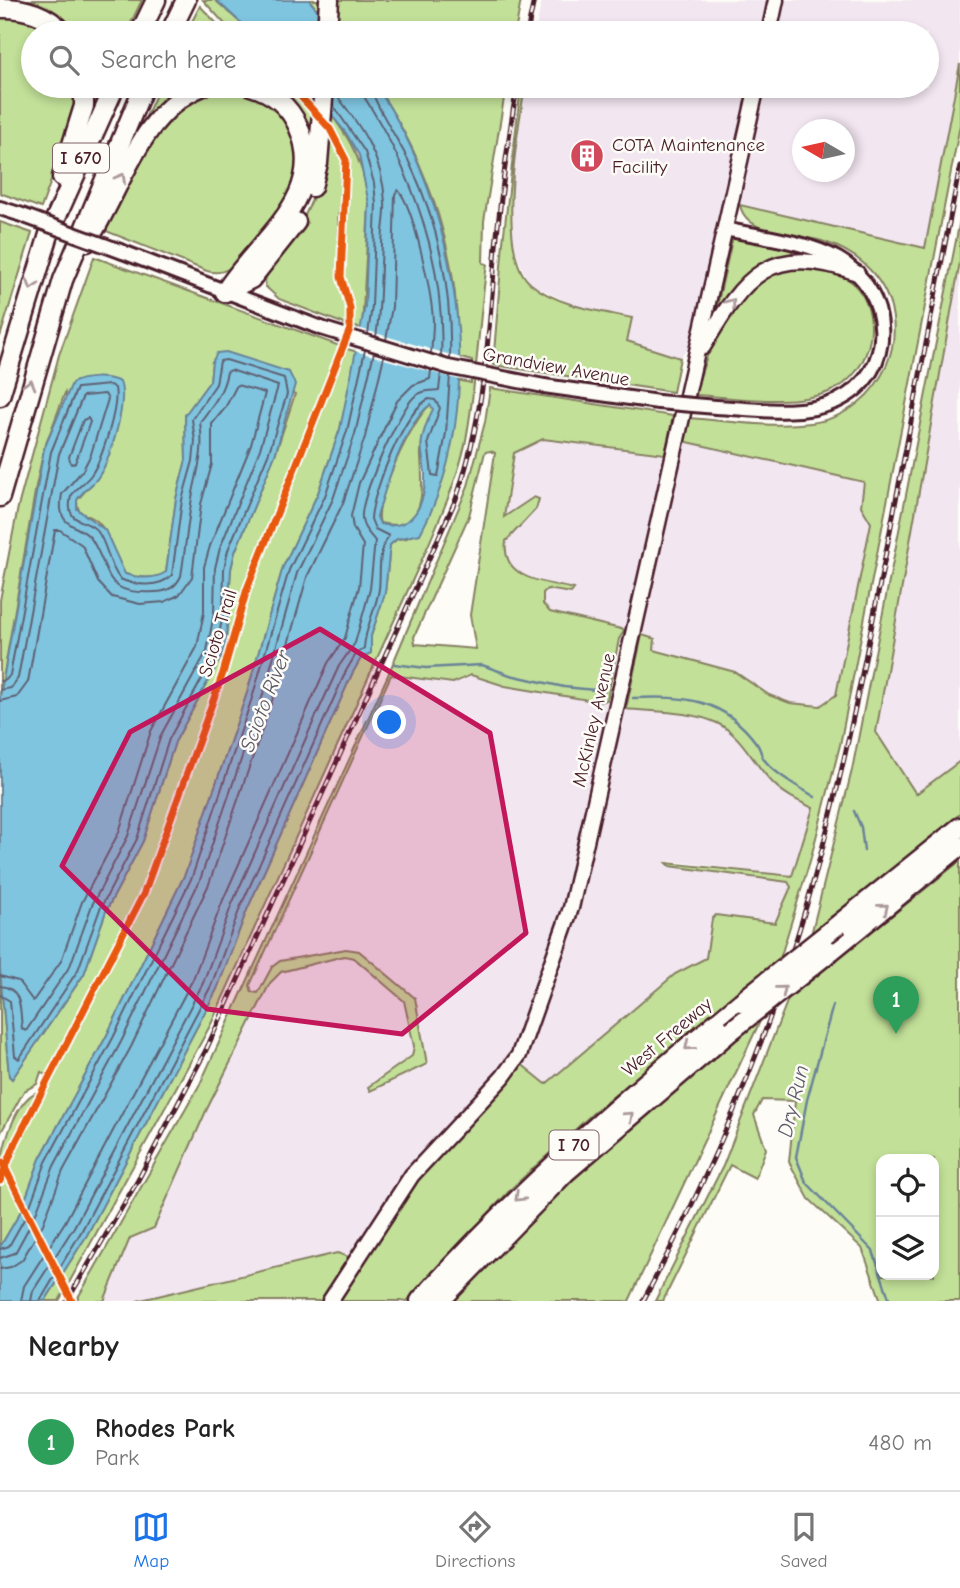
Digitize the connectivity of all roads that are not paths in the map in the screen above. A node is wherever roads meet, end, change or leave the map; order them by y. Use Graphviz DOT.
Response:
graph roads {
  1 [pos="156,0"];
  2 [pos="328,0"];
  3 [pos="776,0"];
  4 [pos="0,8"];
  5 [pos="50,21"];
  6 [pos="146,21"];
  7 [pos="327,21"];
  8 [pos="772,21"];
  9 [pos="84,98"];
  10 [pos="110,98"];
  11 [pos="139,98"];
  12 [pos="181,98"];
  13 [pos="276,98"];
  14 [pos="323,98"];
  15 [pos="754,98"];
  16 [pos="0,208"];
  17 [pos="725,229"];
  18 [pos="50,231"];
  19 [pos="857,273"];
  20 [pos="63,280"];
  21 [pos="225,292"];
  22 [pos="695,361"];
  23 [pos="0,396"];
  24 [pos="0,498"];
  25 [pos="960,827"];
  26 [pos="960,846"];
  27 [pos="330,1301"];
  28 [pos="420,1301"];
  29 [pos="440,1301"];
  1 -- 6 [label="highway"];
  2 -- 7 [label="highway"];
  3 -- 8 [label="main road"];
  4 -- 5 [label="highway"];
  9 -- 18 [label="highway"];
  10 -- 18 [label="highway, I 670"];
  11 -- 20 [label="highway, I 670"];
  20 -- 12 [label="highway, one-way"];
  13 -- 21 [label="highway"];
  14 -- 21 [label="highway"];
  15 -- 17 [label="main road, McKinley Avenue"];
  16 -- 21 [label="main road, Grandview Avenue, bridge"];
  17 -- 19 [label="main road, Grandview Avenue"];
  17 -- 22 [label="main road, McKinley Avenue"];
  18 -- 23 [label="highway, I 670, one-way"];
  19 -- 21 [label="main road, Grandview Avenue, bridge"];
  22 -- 19 [label="main road, one-way"];
  24 -- 20 [label="highway, I 670, one-way"];
  22 -- 27 [label="main road, McKinley Avenue"];
  25 -- 28 [label="highway, West Freeway / I 70, one-way, bridge"];
  29 -- 26 [label="highway, West Freeway / I 70, one-way, bridge"];
}
